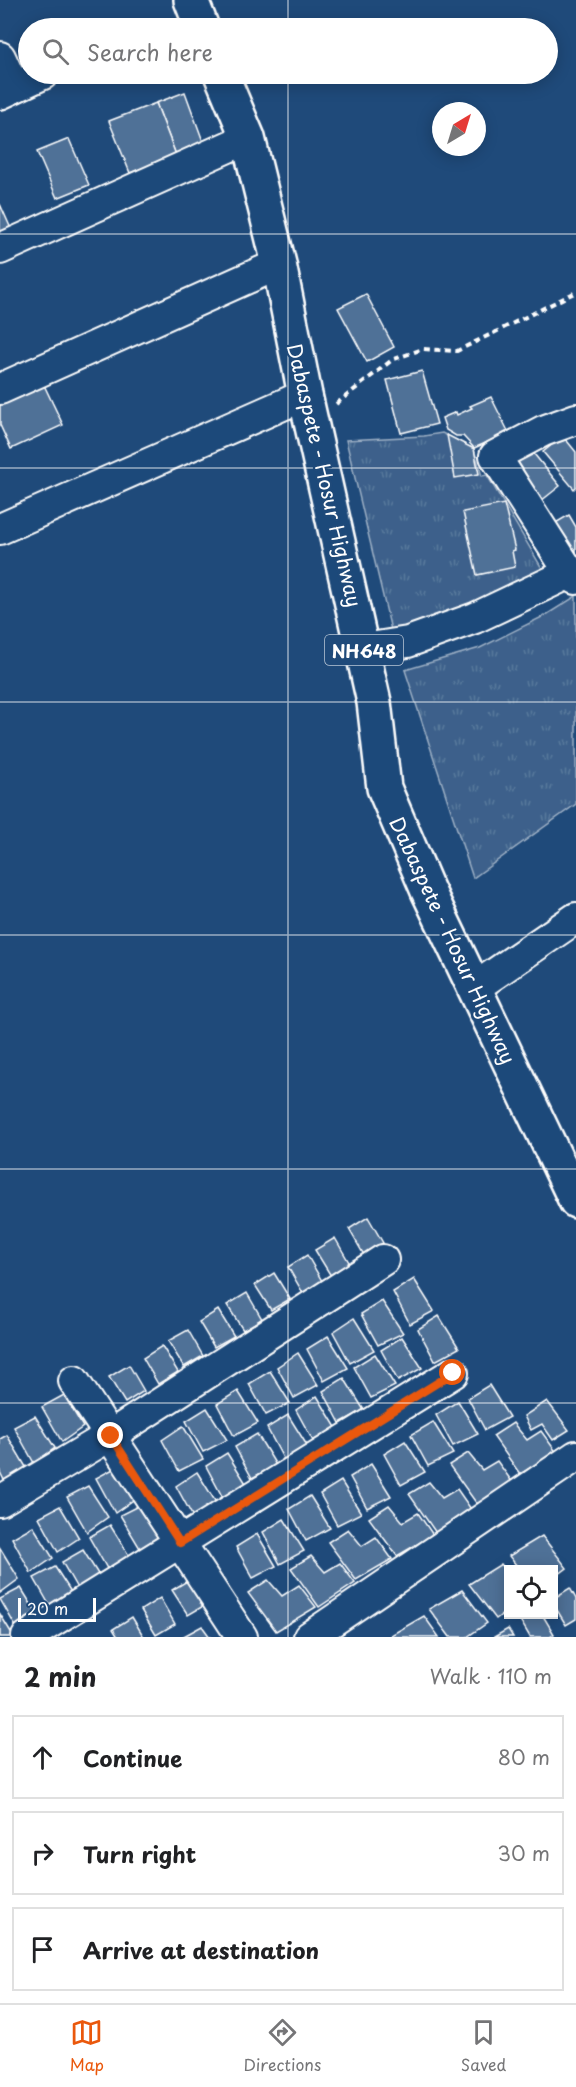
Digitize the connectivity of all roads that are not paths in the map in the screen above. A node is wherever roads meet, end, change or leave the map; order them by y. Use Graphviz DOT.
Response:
graph roads {
  1 [pos="191,0"];
  2 [pos="198,18"];
  3 [pos="0,57"];
  4 [pos="22,84"];
  5 [pos="225,84"];
  6 [pos="7,91"];
  7 [pos="248,138"];
  8 [pos="0,249"];
  9 [pos="279,264"];
  10 [pos="0,389"];
  11 [pos="309,409"];
  12 [pos="576,419"];
  13 [pos="0,529"];
  14 [pos="573,576"];
  15 [pos="364,649"];
  16 [pos="576,918"];
  17 [pos="474,988"];
  18 [pos="576,1202"];
  19 [pos="383,1260"];
  20 [pos="453,1373"];
  21 [pos="74,1381"];
  22 [pos="111,1436"];
  23 [pos="576,1456"];
  24 [pos="0,1501"];
  25 [pos="180,1543"];
  26 [pos="27,1637"];
  27 [pos="242,1637"];
  28 [pos="309,1637"];
  1 -- 2 [label="highway"];
  3 -- 6 [label="street"];
  4 -- 6 [label="street"];
  5 -- 7 [label="highway, Dabaspete - Hosur Highway / NH648"];
  7 -- 8 [label="street"];
  7 -- 9 [label="highway, Dabaspete - Hosur Highway / NH648"];
  9 -- 10 [label="street"];
  9 -- 11 [label="highway, Dabaspete - Hosur Highway / NH648"];
  11 -- 13 [label="street"];
  11 -- 15 [label="highway, Dabaspete - Hosur Highway / NH648"];
  12 -- 14 [label="street"];
  14 -- 15 [label="street"];
  15 -- 17 [label="highway, Dabaspete - Hosur Highway / NH648"];
  16 -- 17 [label="street"];
  17 -- 18 [label="highway, Dabaspete - Hosur Highway / NH648"];
  19 -- 22 [label="street"];
  20 -- 25 [label="street"];
  21 -- 22 [label="street"];
  22 -- 24 [label="street"];
  22 -- 25 [label="street"];
  23 -- 28 [label="street"];
  25 -- 26 [label="street"];
  25 -- 27 [label="street"];
}
